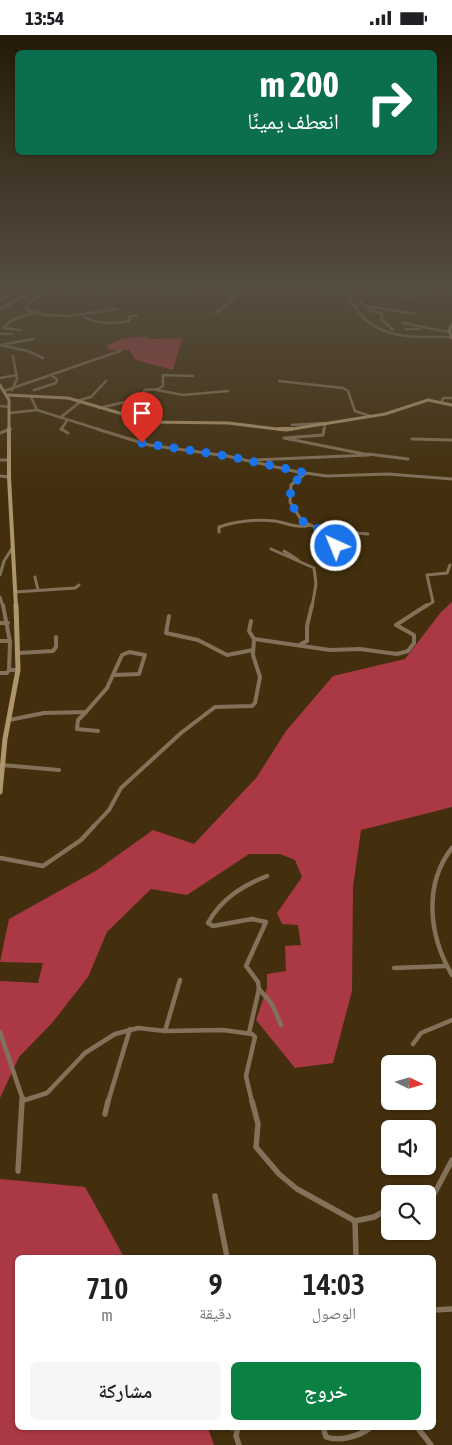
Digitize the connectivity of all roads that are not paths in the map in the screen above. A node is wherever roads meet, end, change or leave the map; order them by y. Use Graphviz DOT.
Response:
graph roads {
  1 [pos="36,355"];
  2 [pos="110,355"];
  3 [pos="13,356"];
  4 [pos="43,358"];
  5 [pos="17,375"];
  6 [pos="52,376"];
  7 [pos="193,376"];
  8 [pos="0,378"];
  9 [pos="106,381"];
  10 [pos="279,381"];
  11 [pos="152,389"];
  12 [pos="12,390"];
  13 [pos="4,391"];
  14 [pos="34,391"];
  15 [pos="228,391"];
  16 [pos="31,397"];
  17 [pos="452,398"];
  18 [pos="78,401"];
  19 [pos="442,401"];
  20 [pos="452,405"];
  21 [pos="0,406"];
  22 [pos="9,407"];
  23 [pos="98,408"];
  24 [pos="37,410"];
  25 [pos="9,413"];
  26 [pos="61,417"];
  27 [pos="370,417"];
  28 [pos="67,420"];
  29 [pos="327,424"];
  30 [pos="292,425"];
  31 [pos="10,429"];
  32 [pos="0,433"];
  33 [pos="68,433"];
  34 [pos="412,439"];
  35 [pos="452,440"];
  36 [pos="368,454"];
  37 [pos="408,459"];
  38 [pos="0,460"];
  39 [pos="8,460"];
  40 [pos="250,460"];
  41 [pos="306,473"];
  42 [pos="0,477"];
  43 [pos="9,477"];
  44 [pos="452,479"];
  45 [pos="310,525"];
  46 [pos="219,533"];
  47 [pos="368,534"];
  48 [pos="14,545"];
  49 [pos="271,549"];
  50 [pos="284,551"];
  51 [pos="299,561"];
  52 [pos="450,565"];
  53 [pos="0,575"];
  54 [pos="35,577"];
  55 [pos="79,585"];
  56 [pos="38,590"];
  57 [pos="15,592"];
  58 [pos="0,597"];
  59 [pos="169,616"];
  60 [pos="251,621"];
  61 [pos="0,623"];
  62 [pos="8,623"];
  63 [pos="56,637"];
  64 [pos="254,639"];
  65 [pos="0,641"];
  66 [pos="9,641"];
  67 [pos="298,645"];
  68 [pos="253,650"];
  69 [pos="19,653"];
  70 [pos="9,670"];
  71 [pos="18,670"];
  72 [pos="0,673"];
  73 [pos="114,675"];
  74 [pos="86,712"];
  75 [pos="8,720"];
  76 [pos="98,731"];
  77 [pos="3,739"];
  78 [pos="2,762"];
  79 [pos="59,770"];
  80 [pos="0,792"];
  81 [pos="452,848"];
  82 [pos="0,858"];
  83 [pos="267,876"];
  84 [pos="446,966"];
  85 [pos="394,969"];
  86 [pos="452,975"];
  87 [pos="180,980"];
  88 [pos="259,989"];
  89 [pos="452,1020"];
  90 [pos="281,1025"];
  91 [pos="130,1029"];
  92 [pos="165,1031"];
  93 [pos="0,1032"];
  94 [pos="249,1033"];
  95 [pos="414,1044"];
  96 [pos="22,1097"];
  97 [pos="105,1115"];
  98 [pos="452,1160"];
  99 [pos="18,1171"];
  100 [pos="436,1190"];
  101 [pos="215,1196"];
  102 [pos="381,1213"];
  103 [pos="355,1221"];
  104 [pos="227,1255"];
  105 [pos="356,1255"];
  106 [pos="452,1309"];
  107 [pos="436,1310"];
  108 [pos="235,1430"];
  109 [pos="324,1430"];
  110 [pos="364,1430"];
  111 [pos="419,1430"];
  112 [pos="239,1445"];
  113 [pos="431,1445"];
  1 -- 4 [label="street"];
  2 -- 6 [label="street"];
  3 -- 5 [label="street"];
  5 -- 8 [label="street"];
  5 -- 12 [label="street"];
  6 -- 12 [label="street"];
  6 -- 14 [label="street"];
  7 -- 11 [label="street"];
  9 -- 18 [label="street"];
  10 -- 27 [label="street"];
  11 -- 15 [label="street"];
  11 -- 23 [label="street"];
  12 -- 13 [label="street"];
  13 -- 16 [label="main road"];
  13 -- 22 [label="main road"];
  16 -- 18 [label="main road"];
  16 -- 24 [label="street"];
  17 -- 19 [label="street"];
  18 -- 23 [label="main road"];
  18 -- 26 [label="street"];
  19 -- 20 [label="main road"];
  19 -- 27 [label="main road"];
  21 -- 22 [label="street"];
  22 -- 25 [label="main road"];
  23 -- 29 [label="main road"];
  24 -- 25 [label="street"];
  24 -- 26 [label="street"];
  25 -- 31 [label="main road"];
  26 -- 28 [label="street"];
  27 -- 29 [label="main road"];
  28 -- 33 [label="street"];
  28 -- 40 [label="street"];
  29 -- 30 [label="street"];
  29 -- 36 [label="street"];
  31 -- 32 [label="street"];
  31 -- 39 [label="main road"];
  34 -- 35 [label="street"];
  36 -- 37 [label="street"];
  36 -- 40 [label="street"];
  38 -- 39 [label="street"];
  39 -- 43 [label="main road"];
  40 -- 41 [label="street"];
  41 -- 44 [label="street"];
  41 -- 45 [label="street"];
  42 -- 43 [label="street"];
  43 -- 48 [label="main road"];
  45 -- 46 [label="street"];
  45 -- 47 [label="street"];
  48 -- 53 [label="street"];
  48 -- 57 [label="main road"];
  49 -- 51 [label="street"];
  50 -- 51 [label="street"];
  51 -- 67 [label="street"];
  52 -- 67 [label="street"];
  54 -- 56 [label="street"];
  55 -- 56 [label="street"];
  56 -- 57 [label="street"];
  57 -- 69 [label="main road"];
  58 -- 62 [label="street"];
  59 -- 68 [label="street"];
  60 -- 64 [label="street"];
  61 -- 62 [label="street"];
  62 -- 66 [label="street"];
  63 -- 69 [label="street"];
  64 -- 67 [label="street"];
  64 -- 68 [label="street"];
  65 -- 66 [label="street"];
  66 -- 70 [label="street"];
  68 -- 82 [label="street"];
  69 -- 71 [label="main road"];
  70 -- 71 [label="street"];
  70 -- 72 [label="street"];
  71 -- 75 [label="main road"];
  73 -- 73 [label="street"];
  73 -- 74 [label="street"];
  74 -- 75 [label="street"];
  74 -- 76 [label="street"];
  75 -- 77 [label="main road"];
  77 -- 78 [label="main road"];
  78 -- 79 [label="street"];
  78 -- 80 [label="main road"];
  81 -- 84 [label="street"];
  83 -- 88 [label="street"];
  84 -- 85 [label="street"];
  84 -- 86 [label="street"];
  87 -- 92 [label="street"];
  88 -- 90 [label="street"];
  88 -- 94 [label="street"];
  89 -- 95 [label="street"];
  91 -- 92 [label="street"];
  91 -- 96 [label="street"];
  91 -- 97 [label="street"];
  92 -- 94 [label="street"];
  93 -- 96 [label="street"];
  94 -- 103 [label="street"];
  96 -- 99 [label="street"];
  98 -- 100 [label="street"];
  101 -- 104 [label="street"];
  102 -- 103 [label="street"];
  103 -- 105 [label="street"];
  106 -- 107 [label="street"];
  108 -- 112 [label="street"];
  109 -- 110 [label="street"];
  111 -- 113 [label="street"];
}
